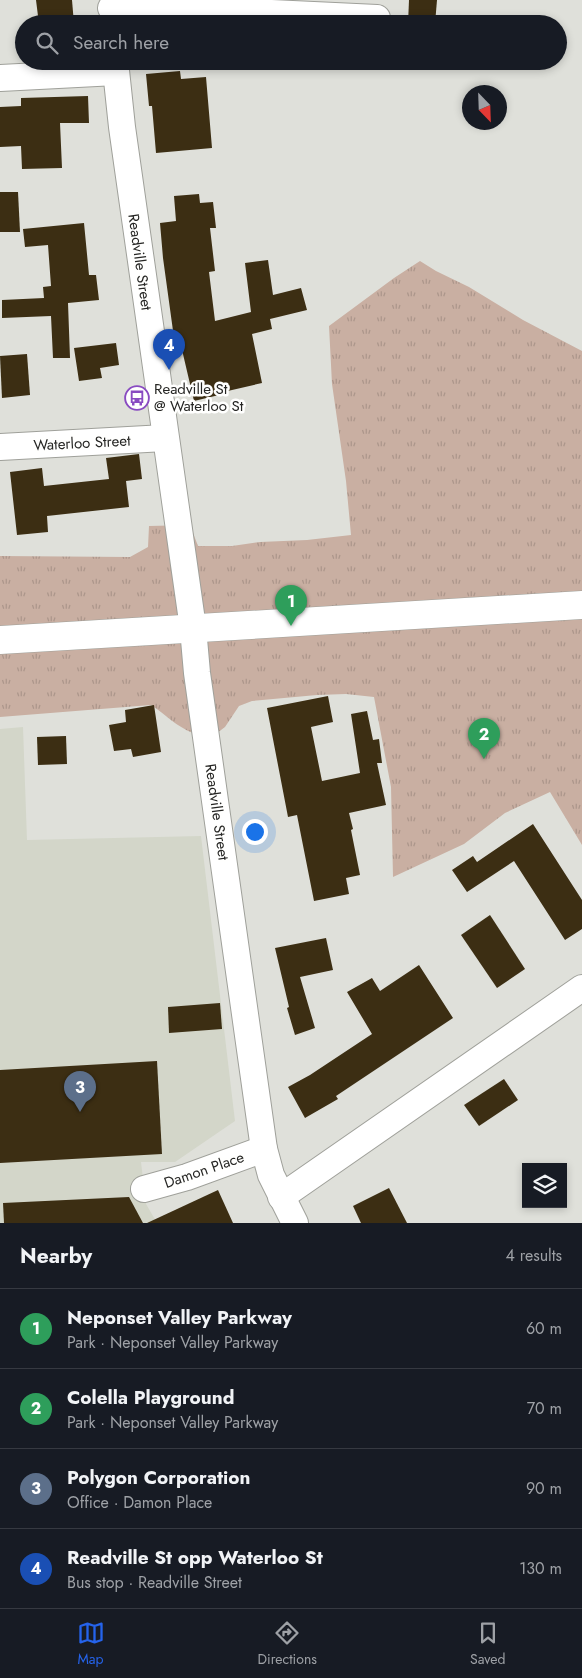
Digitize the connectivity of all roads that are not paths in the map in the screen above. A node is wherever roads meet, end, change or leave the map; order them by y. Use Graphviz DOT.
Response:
graph roads {
  1 [pos="111,10"];
  2 [pos="314,15"];
  3 [pos="77,70"];
  4 [pos="115,70"];
  5 [pos="0,78"];
  6 [pos="165,438"];
  7 [pos="0,447"];
  8 [pos="582,605"];
  9 [pos="193,628"];
  10 [pos="0,640"];
  11 [pos="582,988"];
  12 [pos="264,1150"];
  13 [pos="144,1189"];
  14 [pos="281,1197"];
  15 [pos="295,1223"];
  1 -- 2 [label="street"];
  3 -- 5 [label="street"];
  4 -- 6 [label="street, Readville Street"];
  6 -- 7 [label="street, Waterloo Street"];
  6 -- 9 [label="street, Readville Street"];
  8 -- 9 [label="main road"];
  9 -- 10 [label="main road"];
  9 -- 12 [label="street, Readville Street"];
  11 -- 14 [label="street"];
  12 -- 13 [label="street, Damon Place"];
  12 -- 14 [label="street, Readville Street"];
  14 -- 15 [label="street, Readville Street"];
}
